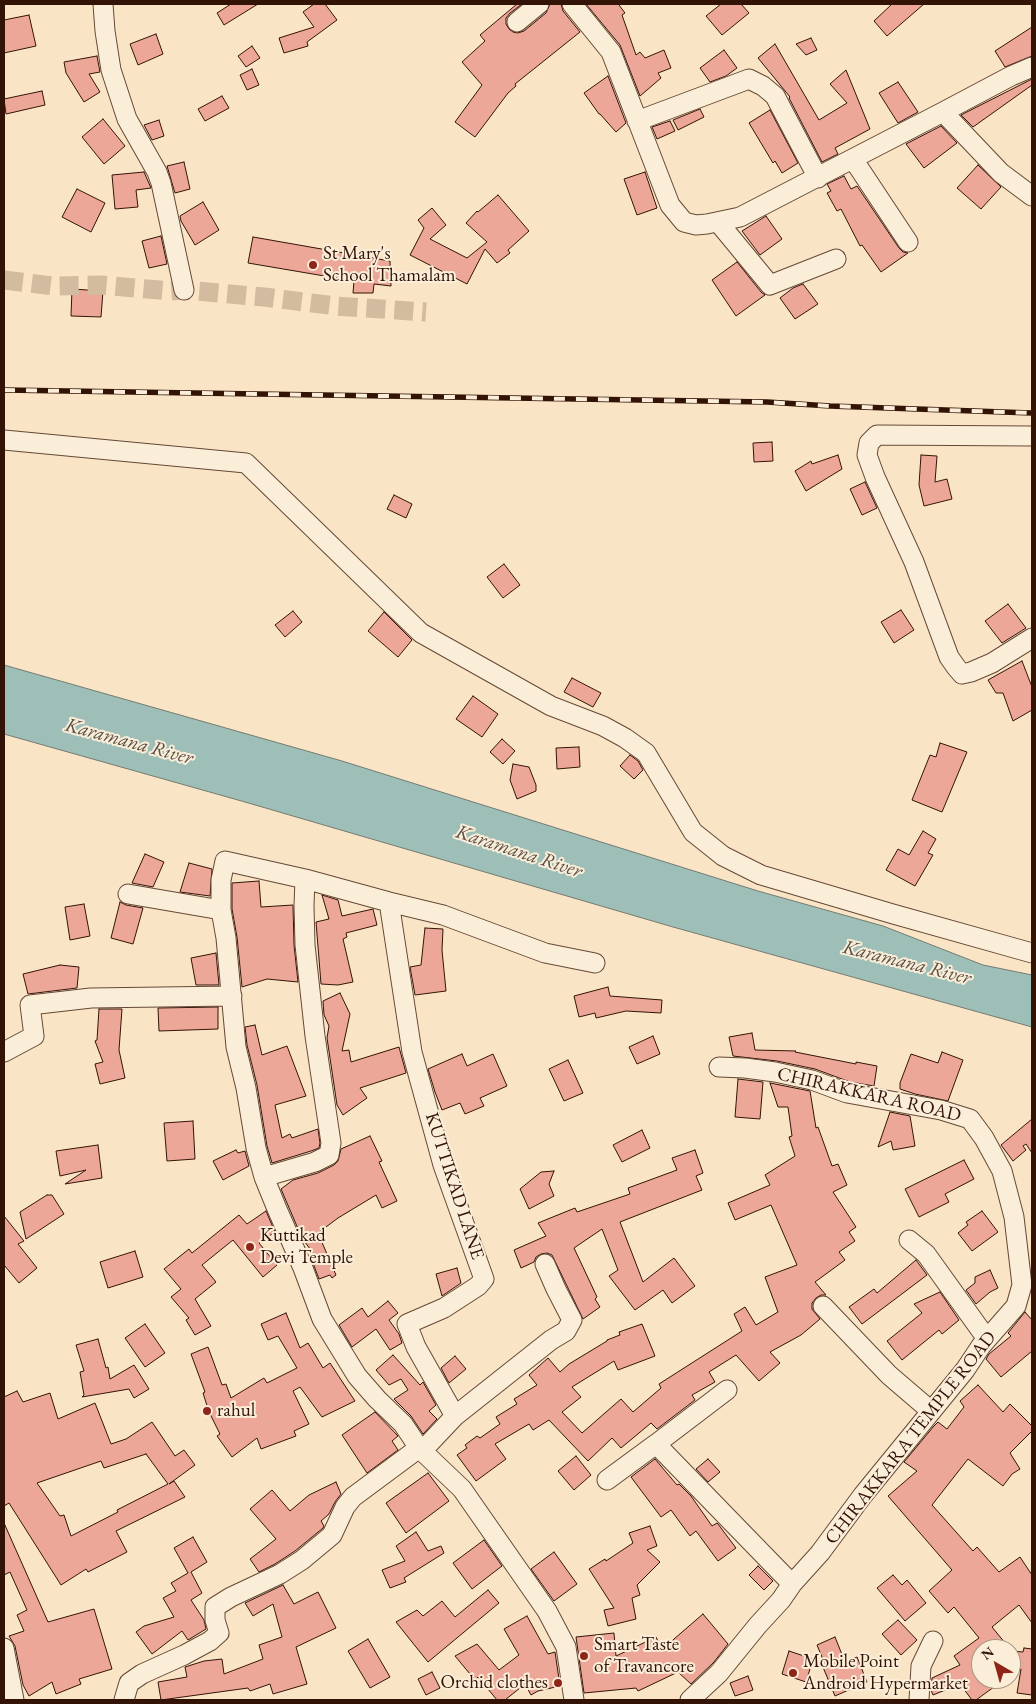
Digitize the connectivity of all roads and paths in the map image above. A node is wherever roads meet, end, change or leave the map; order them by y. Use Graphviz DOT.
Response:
graph roads {
  1 [pos="103,4"];
  2 [pos="538,4"];
  3 [pos="572,4"];
  4 [pos="516,22"];
  5 [pos="1032,67"];
  6 [pos="943,112"];
  7 [pos="637,121"];
  8 [pos="853,160"];
  9 [pos="818,178"];
  10 [pos="1032,196"];
  11 [pos="718,222"];
  12 [pos="908,242"];
  13 [pos="836,259"];
  14 [pos="184,290"];
  15 [pos="1032,436"];
  16 [pos="4,440"];
  17 [pos="1032,638"];
  18 [pos="305,879"];
  19 [pos="128,894"];
  20 [pos="389,902"];
  21 [pos="221,910"];
  22 [pos="1032,953"];
  23 [pos="595,963"];
  24 [pos="232,996"];
  25 [pos="4,1052"];
  26 [pos="719,1067"];
  27 [pos="984,1138"];
  28 [pos="264,1177"];
  29 [pos="909,1240"];
  30 [pos="545,1264"];
  31 [pos="823,1306"];
  32 [pos="988,1339"];
  33 [pos="727,1390"];
  34 [pos="931,1411"];
  35 [pos="455,1416"];
  36 [pos="656,1444"];
  37 [pos="421,1449"];
  38 [pos="606,1480"];
  39 [pos="792,1584"];
  40 [pos="933,1641"];
  41 [pos="4,1648"];
  42 [pos="14,1700"];
  43 [pos="124,1700"];
  44 [pos="574,1700"];
  45 [pos="690,1700"];
  46 [pos="919,1700"];
  1 -- 14 [label="street"];
  2 -- 4 [label="street"];
  3 -- 7 [label="street"];
  5 -- 6 [label="street"];
  6 -- 8 [label="street"];
  6 -- 10 [label="street"];
  7 -- 9 [label="street"];
  7 -- 11 [label="street"];
  8 -- 9 [label="street"];
  8 -- 12 [label="street"];
  9 -- 11 [label="street"];
  11 -- 13 [label="street"];
  15 -- 17 [label="street"];
  16 -- 22 [label="street"];
  18 -- 20 [label="street"];
  18 -- 21 [label="street"];
  18 -- 28 [label="street"];
  19 -- 21 [label="street"];
  20 -- 23 [label="street"];
  20 -- 35 [label="street, KUTTIKAD LANE"];
  21 -- 24 [label="street"];
  24 -- 25 [label="street"];
  24 -- 28 [label="street"];
  26 -- 27 [label="street, CHIRAKKARA ROAD"];
  27 -- 32 [label="street, CHIRAKKARA TEMPLE ROAD"];
  28 -- 37 [label="street"];
  29 -- 32 [label="street"];
  30 -- 35 [label="street"];
  31 -- 34 [label="street"];
  32 -- 34 [label="street, CHIRAKKARA TEMPLE ROAD"];
  33 -- 36 [label="street"];
  34 -- 39 [label="street, CHIRAKKARA TEMPLE ROAD"];
  35 -- 37 [label="street"];
  36 -- 38 [label="street"];
  36 -- 39 [label="street"];
  37 -- 43 [label="street"];
  37 -- 44 [label="street"];
  39 -- 45 [label="street, CHIRAKKARA TEMPLE ROAD"];
  40 -- 46 [label="street"];
  41 -- 42 [label="street"];
}
